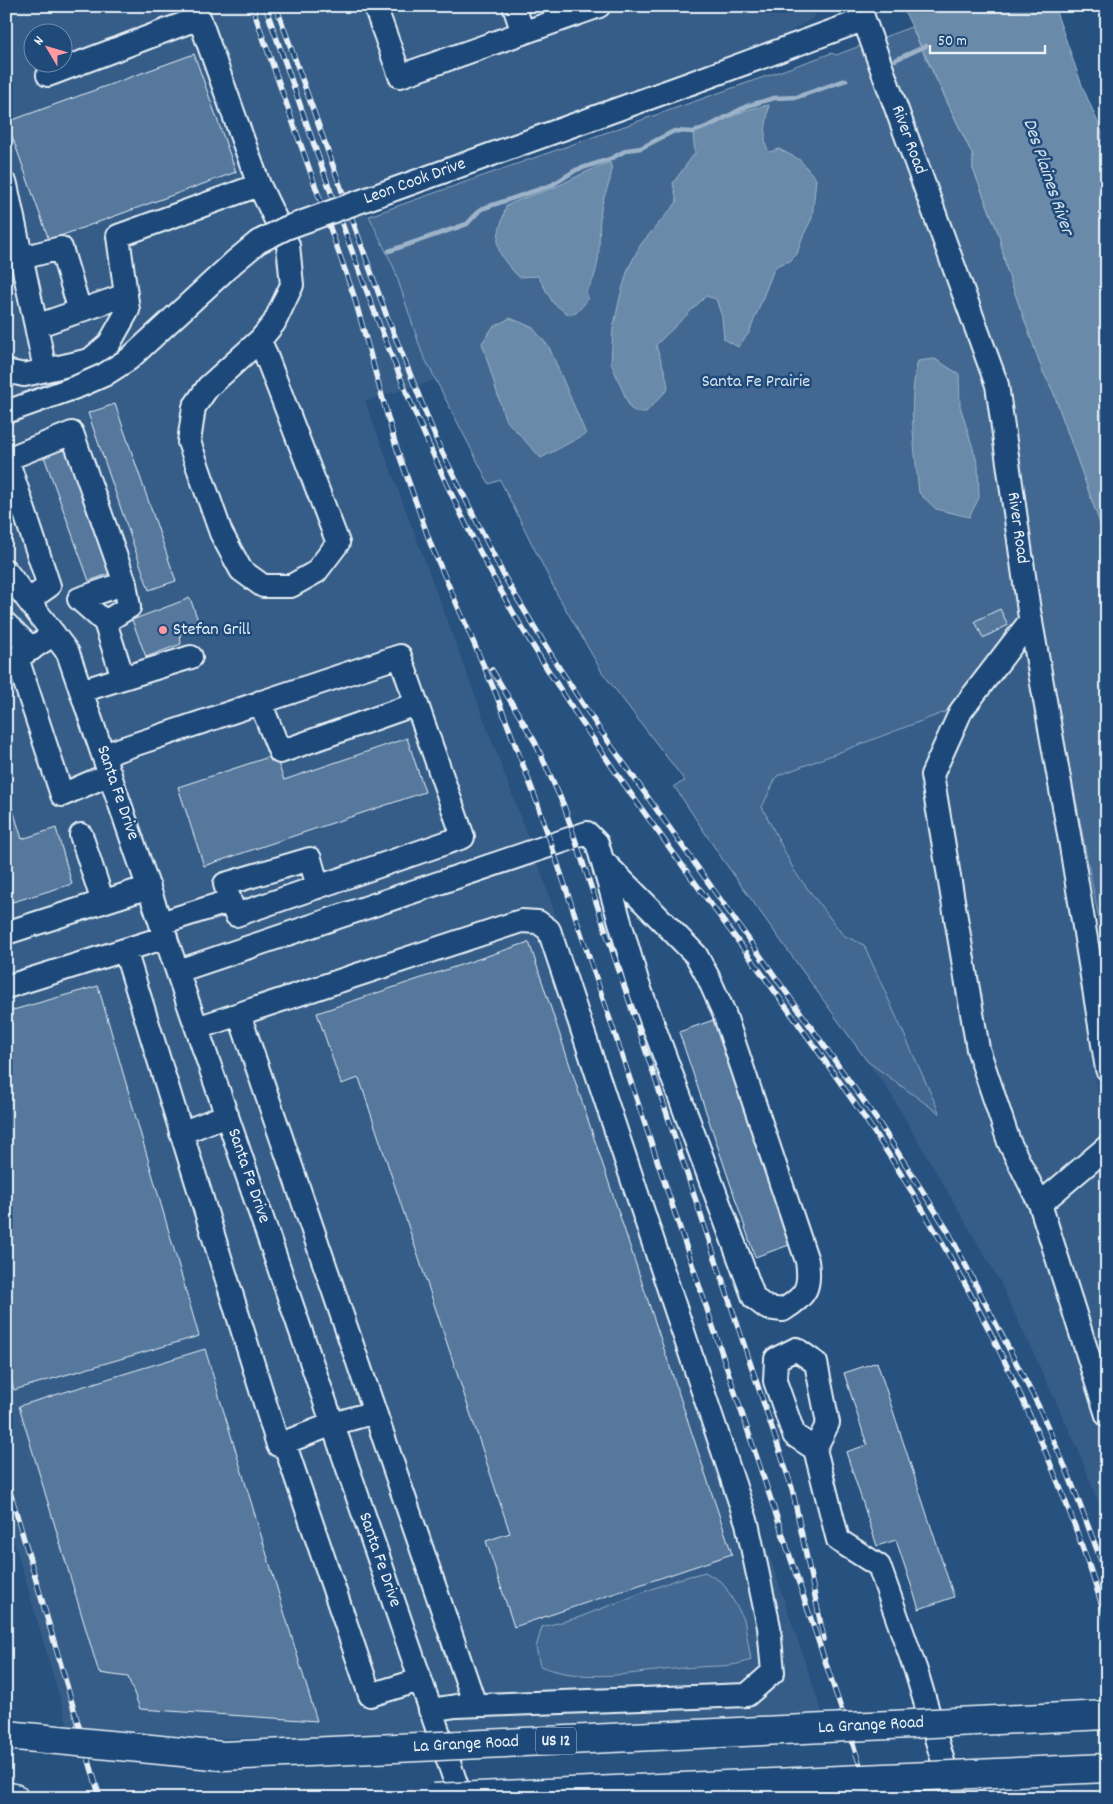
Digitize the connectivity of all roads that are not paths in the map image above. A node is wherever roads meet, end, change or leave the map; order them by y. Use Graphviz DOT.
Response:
graph roads {
  1 [pos="375,6"];
  2 [pos="514,6"];
  3 [pos="599,6"];
  4 [pos="197,12"];
  5 [pos="861,13"];
  6 [pos="523,33"];
  7 [pos="48,75"];
  8 [pos="6,185"];
  9 [pos="259,186"];
  10 [pos="22,258"];
  11 [pos="126,296"];
  12 [pos="80,311"];
  13 [pos="36,326"];
  14 [pos="260,340"];
  15 [pos="45,370"];
  16 [pos="6,371"];
  17 [pos="6,412"];
  18 [pos="6,570"];
  19 [pos="125,582"];
  20 [pos="49,586"];
  21 [pos="79,599"];
  22 [pos="29,600"];
  23 [pos="1030,620"];
  24 [pos="105,622"];
  25 [pos="6,624"];
  26 [pos="54,634"];
  27 [pos="32,649"];
  28 [pos="191,657"];
  29 [pos="123,678"];
  30 [pos="81,690"];
  31 [pos="260,702"];
  32 [pos="416,704"];
  33 [pos="107,764"];
  34 [pos="81,835"];
  35 [pos="602,860"];
  36 [pos="149,887"];
  37 [pos="318,887"];
  38 [pos="230,901"];
  39 [pos="104,902"];
  40 [pos="163,930"];
  41 [pos="6,933"];
  42 [pos="125,950"];
  43 [pos="178,971"];
  44 [pos="6,987"];
  45 [pos="239,1014"];
  46 [pos="197,1028"];
  47 [pos="1107,1069"];
  48 [pos="227,1115"];
  49 [pos="181,1133"];
  50 [pos="1107,1147"];
  51 [pos="1040,1204"];
  52 [pos="375,1412"];
  53 [pos="1107,1415"];
  54 [pos="332,1424"];
  55 [pos="284,1442"];
  56 [pos="815,1449"];
  57 [pos="420,1680"];
  58 [pos="475,1705"];
  59 [pos="430,1710"];
  60 [pos="1107,1715"];
  61 [pos="6,1735"];
  62 [pos="1107,1768"];
  63 [pos="6,1796"];
  64 [pos="14,1798"];
  65 [pos="434,1798"];
  66 [pos="461,1798"];
  67 [pos="954,1798"];
  1 -- 6 [label="street"];
  2 -- 6 [label="street"];
  3 -- 6 [label="street"];
  4 -- 7 [label="street"];
  4 -- 9 [label="street"];
  5 -- 17 [label="street, Leon Cook Drive, bridge"];
  5 -- 23 [label="street, River Road"];
  8 -- 10 [label="street"];
  9 -- 11 [label="street"];
  9 -- 14 [label="street"];
  10 -- 12 [label="street"];
  10 -- 13 [label="street"];
  11 -- 12 [label="street"];
  11 -- 15 [label="street"];
  12 -- 13 [label="street"];
  13 -- 15 [label="street"];
  14 -- 14 [label="street"];
  15 -- 16 [label="street"];
  18 -- 22 [label="street, Santa Fe Drive"];
  19 -- 20 [label="street"];
  19 -- 21 [label="street"];
  19 -- 24 [label="street"];
  20 -- 21 [label="street"];
  20 -- 22 [label="street"];
  21 -- 24 [label="street"];
  22 -- 26 [label="street, Santa Fe Drive"];
  23 -- 47 [label="street, River Road"];
  23 -- 51 [label="street"];
  24 -- 29 [label="street"];
  25 -- 27 [label="street"];
  26 -- 27 [label="street"];
  26 -- 30 [label="street, Santa Fe Drive"];
  27 -- 33 [label="street"];
  28 -- 29 [label="street"];
  29 -- 30 [label="street"];
  30 -- 33 [label="street, Santa Fe Drive"];
  31 -- 32 [label="street"];
  31 -- 32 [label="street"];
  31 -- 33 [label="street"];
  32 -- 37 [label="street"];
  33 -- 36 [label="street, Santa Fe Drive"];
  34 -- 39 [label="street"];
  35 -- 35 [label="street"];
  35 -- 43 [label="street"];
  36 -- 39 [label="street"];
  36 -- 40 [label="street, Santa Fe Drive"];
  37 -- 38 [label="street"];
  37 -- 38 [label="street"];
  38 -- 40 [label="street"];
  39 -- 41 [label="street"];
  40 -- 42 [label="street"];
  40 -- 43 [label="street, Santa Fe Drive"];
  42 -- 44 [label="street"];
  42 -- 49 [label="street"];
  43 -- 46 [label="street, Santa Fe Drive"];
  45 -- 46 [label="street"];
  45 -- 52 [label="street"];
  45 -- 58 [label="street"];
  46 -- 48 [label="street, Santa Fe Drive"];
  48 -- 49 [label="street"];
  48 -- 54 [label="street, Santa Fe Drive"];
  49 -- 55 [label="street"];
  50 -- 51 [label="street"];
  51 -- 53 [label="street"];
  52 -- 54 [label="street"];
  52 -- 58 [label="street"];
  54 -- 55 [label="street"];
  54 -- 57 [label="street, Santa Fe Drive"];
  55 -- 57 [label="street"];
  56 -- 67 [label="street"];
  57 -- 59 [label="street, Santa Fe Drive"];
  58 -- 59 [label="street"];
  59 -- 66 [label="street, Santa Fe Drive"];
  60 -- 61 [label="highway, La Grange Road / US 12, bridge"];
  62 -- 65 [label="highway, bridge"];
  63 -- 64 [label="highway"];
}
